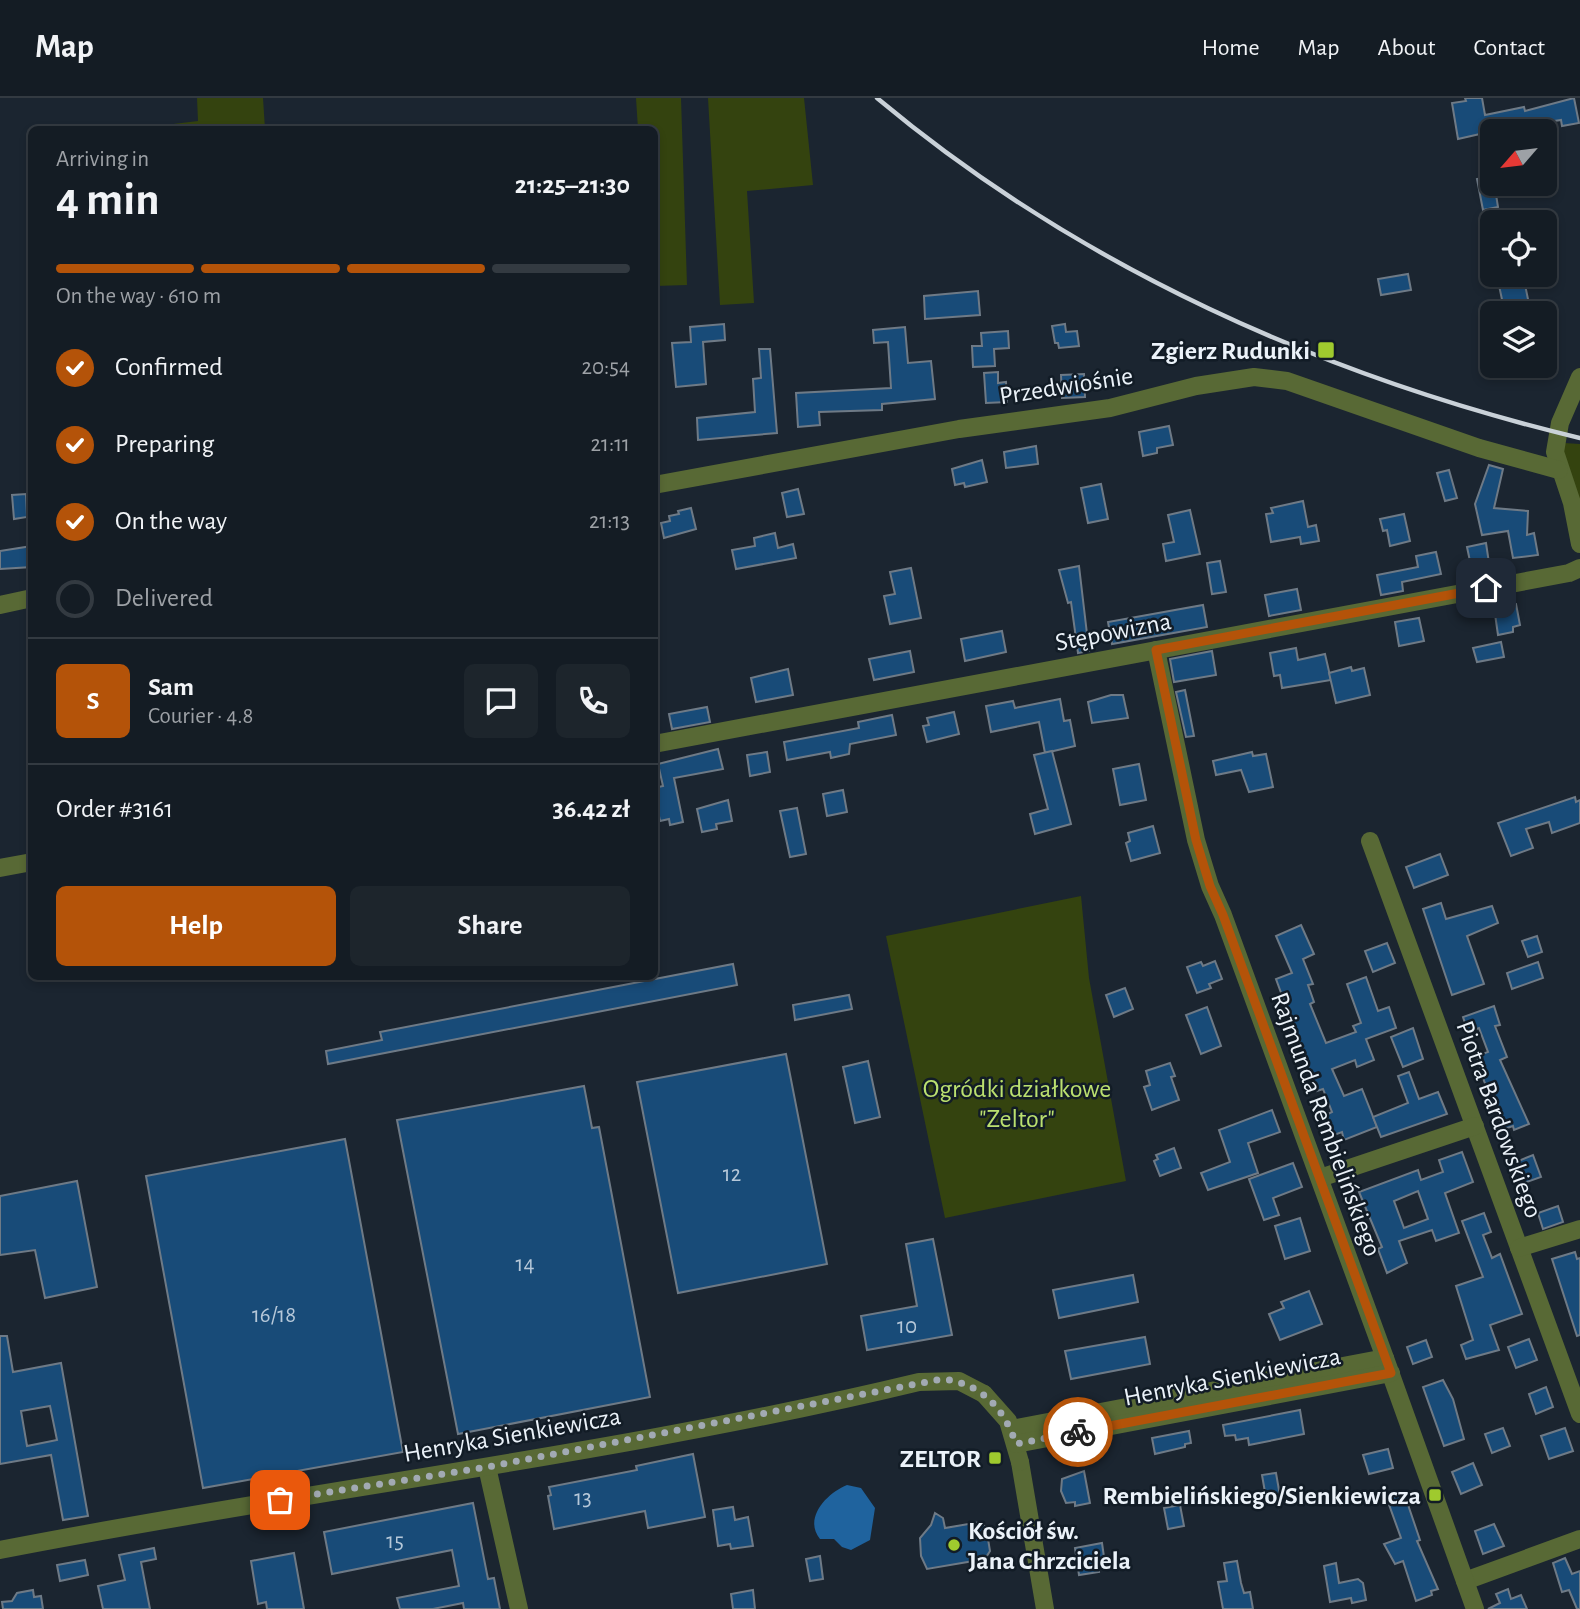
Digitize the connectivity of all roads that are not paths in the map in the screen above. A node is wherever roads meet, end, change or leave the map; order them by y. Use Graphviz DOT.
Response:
graph roads {
  1 [pos="1580,377"];
  2 [pos="1559,470"];
  3 [pos="658,484"];
  4 [pos="1580,544"];
  5 [pos="1580,568"];
  6 [pos="28,599"];
  7 [pos="0,605"];
  8 [pos="1156,650"];
  9 [pos="658,743"];
  10 [pos="1370,841"];
  11 [pos="28,863"];
  12 [pos="0,868"];
  13 [pos="1475,1126"];
  14 [pos="1320,1178"];
  15 [pos="1580,1229"];
  16 [pos="1519,1248"];
  17 [pos="1388,1365"];
  18 [pos="1580,1414"];
  19 [pos="1014,1437"];
  20 [pos="487,1467"];
  21 [pos="1580,1539"];
  22 [pos="0,1550"];
  23 [pos="1465,1581"];
  24 [pos="519,1609"];
  25 [pos="1045,1609"];
  26 [pos="1475,1609"];
  1 -- 2 [label="street"];
  2 -- 3 [label="street, Przedwiośnie"];
  2 -- 4 [label="street"];
  5 -- 8 [label="street, Stępowizna"];
  6 -- 7 [label="street"];
  8 -- 9 [label="street, Stępowizna"];
  8 -- 14 [label="street, Rajmunda Rembielińskiego"];
  10 -- 13 [label="street, Piotra Bardowskiego"];
  11 -- 12 [label="street"];
  13 -- 14 [label="street"];
  13 -- 16 [label="street, Piotra Bardowskiego"];
  14 -- 17 [label="street, Rajmunda Rembielińskiego"];
  15 -- 16 [label="street"];
  16 -- 18 [label="street, Piotra Bardowskiego"];
  17 -- 19 [label="street, Henryka Sienkiewicza"];
  17 -- 23 [label="street, Rajmunda Rembielińskiego"];
  19 -- 20 [label="street, Henryka Sienkiewicza"];
  19 -- 25 [label="street"];
  20 -- 22 [label="street, Henryka Sienkiewicza"];
  20 -- 24 [label="street"];
  21 -- 23 [label="street"];
  23 -- 26 [label="street, Rajmunda Rembielińskiego"];
}
